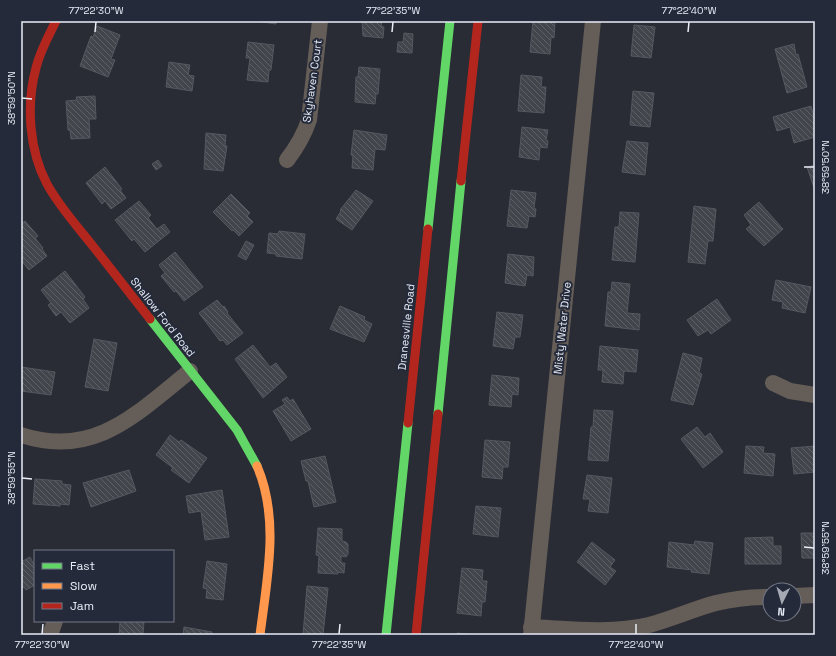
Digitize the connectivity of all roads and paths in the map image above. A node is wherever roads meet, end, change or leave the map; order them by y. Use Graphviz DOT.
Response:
graph roads {
  1 [pos="56,21"];
  2 [pos="320,21"];
  3 [pos="450,21"];
  4 [pos="478,21"];
  5 [pos="594,21"];
  6 [pos="287,160"];
  7 [pos="190,371"];
  8 [pos="773,383"];
  9 [pos="815,395"];
  10 [pos="21,435"];
  11 [pos="815,595"];
  12 [pos="802,596"];
  13 [pos="762,597"];
  14 [pos="55,622"];
  15 [pos="531,631"];
  16 [pos="50,635"];
  17 [pos="260,635"];
  18 [pos="386,635"];
  19 [pos="416,635"];
  1 -- 7 [label="main road, Shallow Ford Road"];
  2 -- 6 [label="street, Skyhaven Court"];
  3 -- 18 [label="main road, Dranesville Road"];
  4 -- 19 [label="main road"];
  5 -- 15 [label="street, Misty Water Drive"];
  7 -- 10 [label="street"];
  7 -- 17 [label="main road, Shallow Ford Road"];
  8 -- 9 [label="street"];
  11 -- 12 [label="street"];
  13 -- 15 [label="street"];
  14 -- 16 [label="street"];
}
